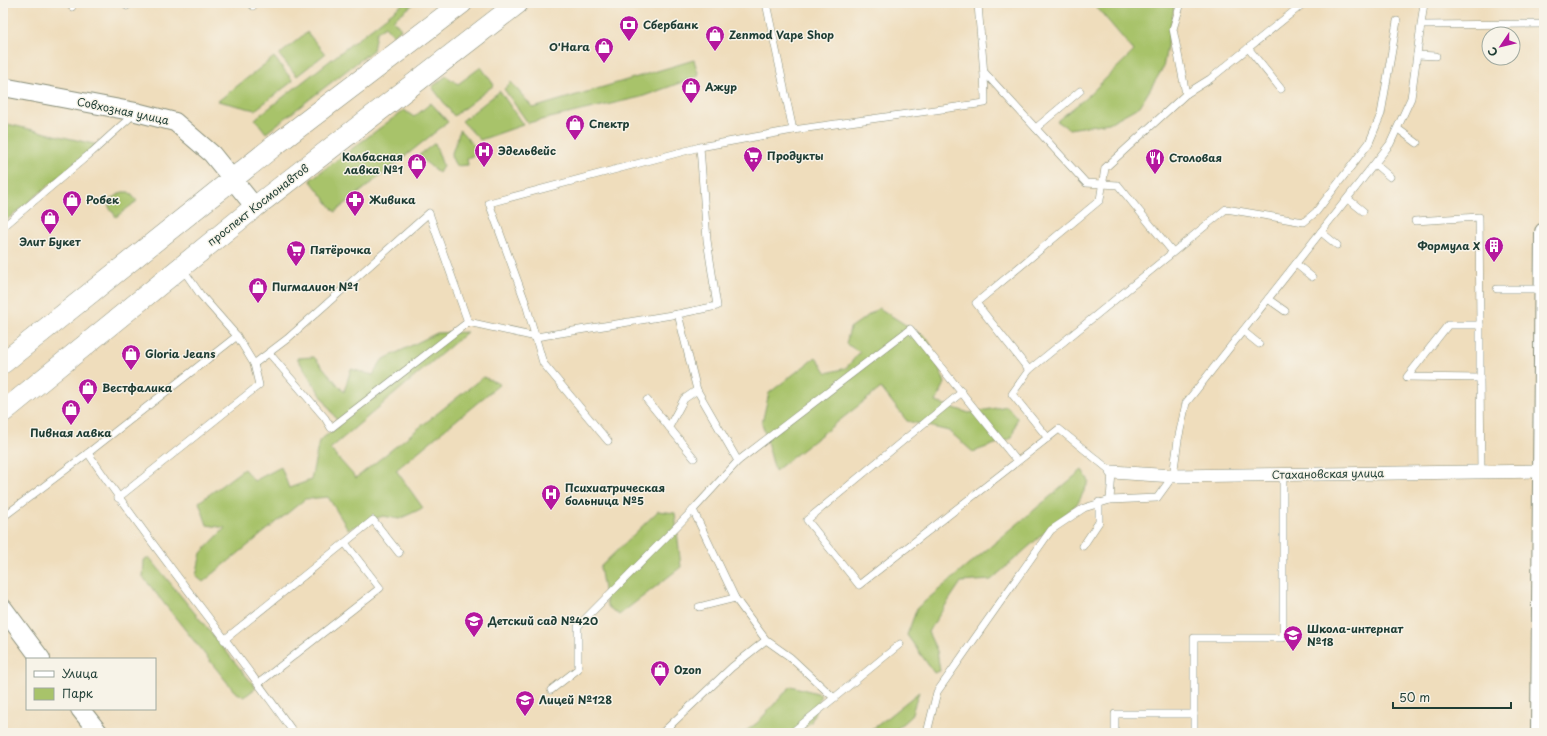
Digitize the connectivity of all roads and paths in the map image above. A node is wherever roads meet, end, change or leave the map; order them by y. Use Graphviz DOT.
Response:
graph roads {
  1 [pos="462,3"];
  2 [pos="518,3"];
  3 [pos="766,3"];
  4 [pos="978,3"];
  5 [pos="1181,3"];
  6 [pos="1304,3"];
  7 [pos="1424,3"];
  8 [pos="1397,21"];
  9 [pos="1544,24"];
  10 [pos="1422,25"];
  11 [pos="1248,48"];
  12 [pos="1418,55"];
  13 [pos="1436,56"];
  14 [pos="985,73"];
  15 [pos="3,86"];
  16 [pos="1281,89"];
  17 [pos="1080,91"];
  18 [pos="1186,94"];
  19 [pos="136,112"];
  20 [pos="1036,128"];
  21 [pos="1398,129"];
  22 [pos="793,130"];
  23 [pos="1416,143"];
  24 [pos="700,147"];
  25 [pos="1375,164"];
  26 [pos="1390,177"];
  27 [pos="232,179"];
  28 [pos="1103,183"];
  29 [pos="1348,198"];
  30 [pos="255,207"];
  31 [pos="1364,211"];
  32 [pos="1415,221"];
  33 [pos="3,228"];
  34 [pos="1321,232"];
  35 [pos="1544,232"];
  36 [pos="1337,245"];
  37 [pos="1172,252"];
  38 [pos="1296,264"];
  39 [pos="180,266"];
  40 [pos="1312,277"];
  41 [pos="1498,289"];
  42 [pos="1544,289"];
  43 [pos="1268,299"];
  44 [pos="1285,311"];
  45 [pos="678,314"];
  46 [pos="468,322"];
  47 [pos="1480,324"];
  48 [pos="1242,331"];
  49 [pos="237,336"];
  50 [pos="536,337"];
  51 [pos="1259,344"];
  52 [pos="269,353"];
  53 [pos="3,363"];
  54 [pos="254,364"];
  55 [pos="1029,370"];
  56 [pos="1480,378"];
  57 [pos="697,390"];
  58 [pos="962,392"];
  59 [pos="647,400"];
  60 [pos="3,412"];
  61 [pos="669,427"];
  62 [pos="1048,438"];
  63 [pos="608,440"];
  64 [pos="88,453"];
  65 [pos="694,458"];
  66 [pos="738,461"];
  67 [pos="1017,461"];
  68 [pos="1543,471"];
  69 [pos="1112,472"];
  70 [pos="1481,472"];
  71 [pos="1283,474"];
  72 [pos="1173,476"];
  73 [pos="118,498"];
  74 [pos="1110,500"];
  75 [pos="1099,502"];
  76 [pos="693,510"];
  77 [pos="3,517"];
  78 [pos="345,543"];
  79 [pos="1083,546"];
  80 [pos="399,553"];
  81 [pos="735,598"];
  82 [pos="699,607"];
  83 [pos="3,608"];
  84 [pos="224,640"];
  85 [pos="766,640"];
  86 [pos="900,644"];
  87 [pos="40,658"];
  88 [pos="1542,678"];
  89 [pos="259,683"];
  90 [pos="550,690"];
  91 [pos="834,698"];
  92 [pos="81,710"];
  93 [pos="1194,714"];
  94 [pos="1115,730"];
  95 [pos="99,733"];
  96 [pos="294,733"];
  97 [pos="662,733"];
  98 [pos="791,733"];
  99 [pos="927,733"];
  100 [pos="1194,733"];
  101 [pos="1540,733"];
  1 -- 27 [label="main road"];
  2 -- 30 [label="main road, проспект Космонавтов"];
  3 -- 22 [label="lane"];
  4 -- 14 [label="lane"];
  5 -- 18 [label="lane"];
  6 -- 11 [label="lane"];
  7 -- 10 [label="lane"];
  8 -- 37 [label="lane"];
  9 -- 10 [label="lane"];
  10 -- 12 [label="lane"];
  11 -- 16 [label="lane"];
  11 -- 18 [label="lane"];
  12 -- 13 [label="lane"];
  12 -- 21 [label="lane"];
  14 -- 20 [label="lane"];
  14 -- 22 [label="lane"];
  15 -- 19 [label="main road, Совхозная улица"];
  17 -- 20 [label="lane"];
  18 -- 28 [label="lane"];
  19 -- 27 [label="main road, Совхозная улица"];
  19 -- 33 [label="lane"];
  20 -- 28 [label="lane"];
  21 -- 23 [label="lane"];
  21 -- 25 [label="lane"];
  22 -- 24 [label="lane"];
  24 -- 45 [label="lane"];
  24 -- 50 [label="lane"];
  25 -- 26 [label="lane"];
  25 -- 29 [label="lane"];
  27 -- 30 [label="main road, Совхозная улица"];
  27 -- 53 [label="main road"];
  28 -- 37 [label="lane"];
  28 -- 55 [label="lane"];
  29 -- 31 [label="lane"];
  29 -- 34 [label="lane"];
  30 -- 39 [label="main road, проспект Космонавтов"];
  32 -- 47 [label="lane"];
  34 -- 36 [label="lane"];
  34 -- 38 [label="lane"];
  35 -- 42 [label="main road"];
  37 -- 55 [label="lane"];
  38 -- 40 [label="lane"];
  38 -- 43 [label="lane"];
  39 -- 49 [label="lane"];
  39 -- 60 [label="main road, проспект Космонавтов"];
  41 -- 42 [label="lane"];
  42 -- 68 [label="main road"];
  43 -- 44 [label="lane"];
  43 -- 48 [label="lane"];
  45 -- 50 [label="lane"];
  45 -- 57 [label="lane"];
  46 -- 50 [label="lane"];
  46 -- 52 [label="lane"];
  46 -- 52 [label="lane"];
  47 -- 56 [label="lane"];
  47 -- 56 [label="lane"];
  48 -- 51 [label="lane"];
  48 -- 72 [label="lane"];
  49 -- 54 [label="lane"];
  49 -- 64 [label="lane"];
  50 -- 63 [label="lane"];
  52 -- 54 [label="lane"];
  54 -- 73 [label="lane"];
  55 -- 62 [label="lane"];
  56 -- 70 [label="lane"];
  57 -- 61 [label="lane"];
  57 -- 66 [label="lane"];
  58 -- 66 [label="lane"];
  58 -- 67 [label="lane"];
  58 -- 67 [label="lane"];
  59 -- 61 [label="lane"];
  61 -- 65 [label="lane"];
  62 -- 67 [label="lane"];
  62 -- 69 [label="lane"];
  64 -- 73 [label="lane"];
  64 -- 77 [label="lane"];
  66 -- 76 [label="lane"];
  68 -- 70 [label="street, Стахановская улица"];
  68 -- 88 [label="main road"];
  69 -- 72 [label="street, Стахановская улица"];
  69 -- 74 [label="lane"];
  70 -- 71 [label="street, Стахановская улица"];
  71 -- 72 [label="street, Стахановская улица"];
  71 -- 93 [label="lane"];
  72 -- 74 [label="lane"];
  73 -- 84 [label="lane"];
  74 -- 75 [label="lane"];
  75 -- 79 [label="lane"];
  75 -- 99 [label="lane"];
  76 -- 81 [label="lane"];
  76 -- 90 [label="lane"];
  78 -- 80 [label="lane"];
  78 -- 84 [label="lane"];
  78 -- 89 [label="lane"];
  81 -- 82 [label="lane"];
  81 -- 85 [label="lane"];
  83 -- 87 [label="main road"];
  84 -- 89 [label="lane"];
  85 -- 91 [label="lane"];
  85 -- 97 [label="lane"];
  86 -- 91 [label="lane"];
  88 -- 101 [label="main road"];
  89 -- 96 [label="lane"];
  91 -- 98 [label="lane"];
  92 -- 95 [label="main road"];
  93 -- 94 [label="lane"];
  93 -- 100 [label="lane"];
}
